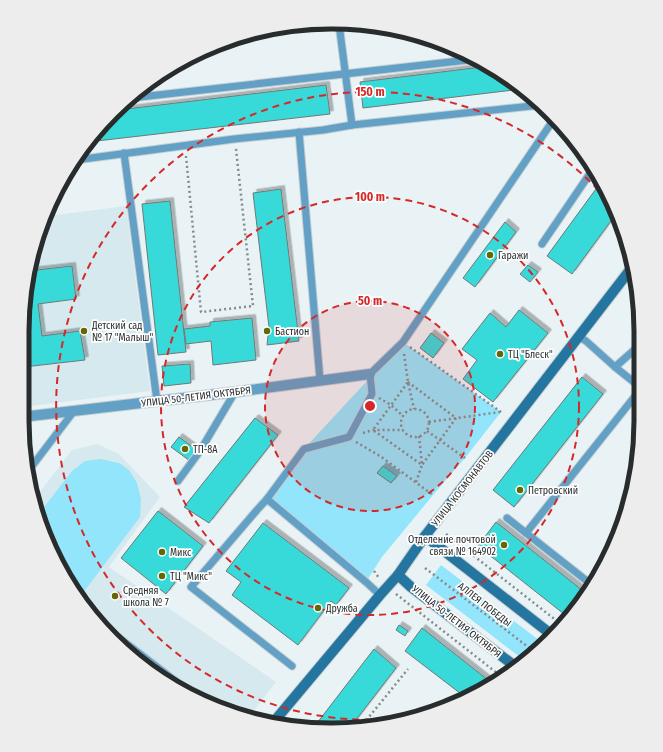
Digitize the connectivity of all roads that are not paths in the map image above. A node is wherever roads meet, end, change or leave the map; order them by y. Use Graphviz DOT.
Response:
graph roads {
  1 [pos="340,29"];
  2 [pos="466,60"];
  3 [pos="346,74"];
  4 [pos="141,97"];
  5 [pos="533,106"];
  6 [pos="551,124"];
  7 [pos="352,125"];
  8 [pos="300,132"];
  9 [pos="124,153"];
  10 [pos="83,159"];
  11 [pos="590,174"];
  12 [pos="542,244"];
  13 [pos="628,272"];
  14 [pos="578,336"];
  15 [pos="634,350"];
  16 [pos="616,367"];
  17 [pos="370,374"];
  18 [pos="320,380"];
  19 [pos="634,382"];
  20 [pos="235,392"];
  21 [pos="634,398"];
  22 [pos="157,401"];
  23 [pos="74,411"];
  24 [pos="29,417"];
  25 [pos="33,464"];
  26 [pos="178,481"];
  27 [pos="267,499"];
  28 [pos="507,518"];
  29 [pos="526,533"];
  30 [pos="425,536"];
  31 [pos="398,575"];
  32 [pos="587,581"];
  33 [pos="383,591"];
  34 [pos="548,631"];
  35 [pos="134,650"];
  36 [pos="511,663"];
  37 [pos="292,666"];
  38 [pos="162,671"];
  39 [pos="277,718"];
  1 -- 3 [label="lane"];
  2 -- 3 [label="lane"];
  3 -- 4 [label="lane"];
  3 -- 7 [label="lane"];
  5 -- 7 [label="lane"];
  6 -- 17 [label="lane"];
  7 -- 8 [label="lane"];
  8 -- 9 [label="lane"];
  8 -- 18 [label="lane"];
  9 -- 10 [label="lane"];
  9 -- 22 [label="lane"];
  11 -- 12 [label="lane"];
  13 -- 14 [label="main road, УЛИЦА КОСМОНАВТОВ"];
  14 -- 16 [label="lane"];
  14 -- 30 [label="main road, УЛИЦА КОСМОНАВТОВ"];
  15 -- 16 [label="lane"];
  16 -- 19 [label="lane"];
  17 -- 18 [label="street, УЛИЦА 50-ЛЕТИЯ ОКТЯБРЯ"];
  17 -- 27 [label="lane"];
  18 -- 20 [label="street, УЛИЦА 50-ЛЕТИЯ ОКТЯБРЯ"];
  20 -- 22 [label="street, УЛИЦА 50-ЛЕТИЯ ОКТЯБРЯ"];
  20 -- 26 [label="lane"];
  21 -- 29 [label="lane"];
  22 -- 23 [label="street, УЛИЦА 50-ЛЕТИЯ ОКТЯБРЯ"];
  23 -- 24 [label="street, УЛИЦА 50-ЛЕТИЯ ОКТЯБРЯ"];
  23 -- 25 [label="lane"];
  27 -- 33 [label="lane"];
  27 -- 37 [label="lane"];
  28 -- 29 [label="lane"];
  29 -- 32 [label="lane"];
  30 -- 31 [label="main road, УЛИЦА КОСМОНАВТОВ"];
  30 -- 34 [label="main road"];
  31 -- 33 [label="main road, УЛИЦА КОСМОНАВТОВ"];
  31 -- 36 [label="main road, УЛИЦА 50-ЛЕТИЯ ОКТЯБРЯ"];
  33 -- 39 [label="main road, УЛИЦА КОСМОНАВТОВ"];
  35 -- 38 [label="lane"];
}
